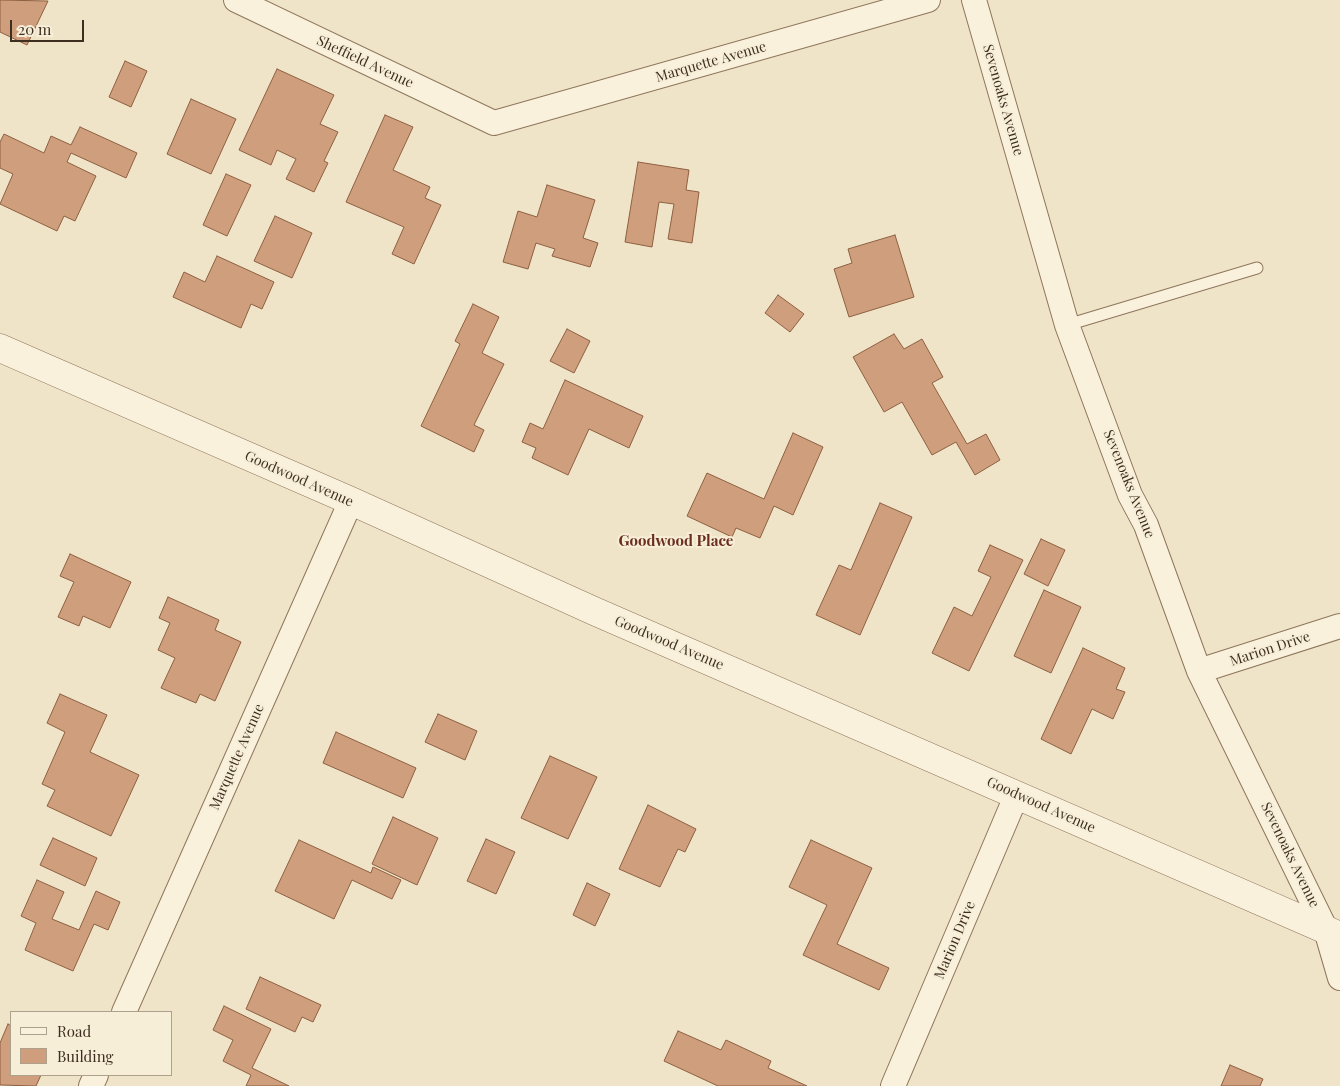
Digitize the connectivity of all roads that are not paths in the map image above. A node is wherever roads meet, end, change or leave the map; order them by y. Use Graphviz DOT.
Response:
graph roads {
  1 [pos="236,0"];
  2 [pos="928,0"];
  3 [pos="974,0"];
  4 [pos="494,123"];
  5 [pos="1257,268"];
  6 [pos="1067,325"];
  7 [pos="0,348"];
  8 [pos="351,501"];
  9 [pos="1340,626"];
  10 [pos="1199,671"];
  11 [pos="1017,794"];
  12 [pos="1335,937"];
  13 [pos="1340,978"];
  14 [pos="124,1011"];
  15 [pos="893,1086"];
  1 -- 4 [label="street, Sheffield Avenue"];
  2 -- 4 [label="street, Marquette Avenue"];
  3 -- 6 [label="street, Sevenoaks Avenue"];
  5 -- 6 [label="lane"];
  6 -- 10 [label="street, Sevenoaks Avenue"];
  7 -- 8 [label="street, Goodwood Avenue"];
  8 -- 11 [label="street, Goodwood Avenue"];
  8 -- 14 [label="street, Marquette Avenue"];
  9 -- 10 [label="street, Marion Drive"];
  10 -- 12 [label="street, Sevenoaks Avenue"];
  11 -- 12 [label="street, Goodwood Avenue"];
  11 -- 15 [label="street, Marion Drive"];
  12 -- 13 [label="street, Sevenoaks Avenue"];
}
